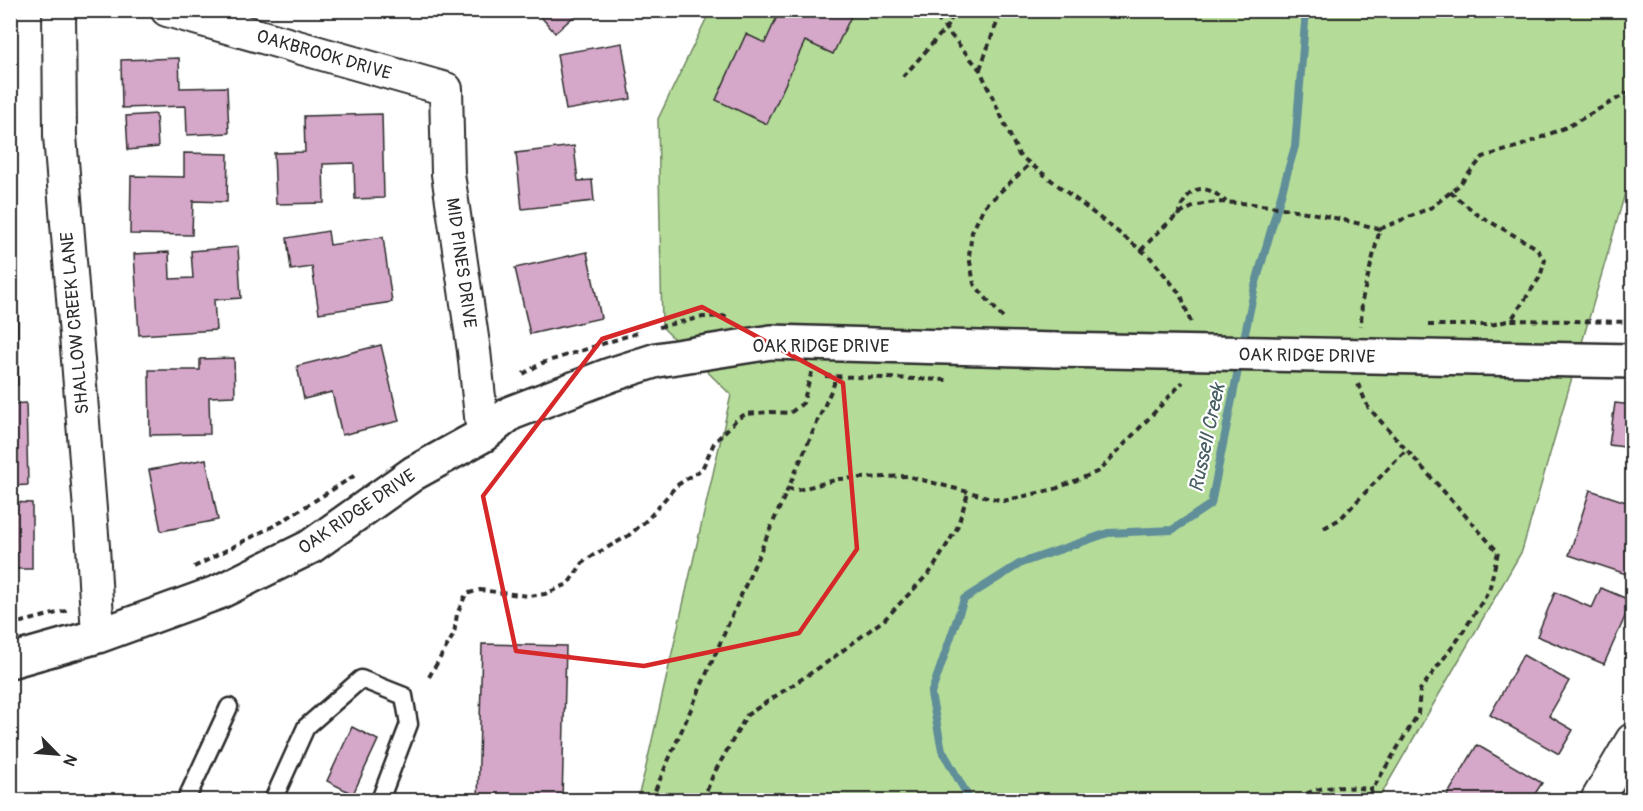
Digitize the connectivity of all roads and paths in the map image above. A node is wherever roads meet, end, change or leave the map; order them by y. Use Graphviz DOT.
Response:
graph roads {
  1 [pos="59,10"];
  2 [pos="167,10"];
  3 [pos="956,10"];
  4 [pos="1003,10"];
  5 [pos="980,70"];
  6 [pos="903,77"];
  7 [pos="1632,86"];
  8 [pos="446,89"];
  9 [pos="1030,164"];
  10 [pos="1450,192"];
  11 [pos="1225,202"];
  12 [pos="1178,216"];
  13 [pos="1380,230"];
  14 [pos="1141,250"];
  15 [pos="1003,318"];
  16 [pos="1511,320"];
  17 [pos="1632,322"];
  18 [pos="1491,325"];
  19 [pos="1360,332"];
  20 [pos="1632,361"];
  21 [pos="1358,374"];
  22 [pos="834,377"];
  23 [pos="957,380"];
  24 [pos="483,435"];
  25 [pos="1406,450"];
  26 [pos="968,493"];
  27 [pos="1324,528"];
  28 [pos="98,636"];
  29 [pos="10,661"];
  30 [pos="429,677"];
  31 [pos="229,707"];
  32 [pos="1632,740"];
  33 [pos="1374,789"];
  34 [pos="186,801"];
  35 [pos="273,801"];
  36 [pos="380,801"];
  37 [pos="651,801"];
  38 [pos="703,801"];
  39 [pos="1298,801"];
  40 [pos="1366,801"];
  41 [pos="1597,801"];
  1 -- 28 [label="street, SHALLOW CREEK LANE"];
  2 -- 8 [label="street, OAKBROOK DRIVE"];
  3 -- 6 [label="path"];
  4 -- 5 [label="path"];
  7 -- 10 [label="path"];
  8 -- 24 [label="street, MID PINES DRIVE"];
  9 -- 15 [label="path"];
  10 -- 13 [label="path"];
  10 -- 16 [label="path"];
  11 -- 12 [label="path"];
  11 -- 12 [label="path"];
  11 -- 13 [label="path"];
  12 -- 14 [label="path"];
  13 -- 19 [label="path"];
  16 -- 17 [label="path"];
  16 -- 18 [label="path"];
  20 -- 24 [label="street, OAK RIDGE DRIVE, bridge"];
  21 -- 25 [label="path"];
  22 -- 23 [label="path"];
  22 -- 30 [label="path"];
  22 -- 37 [label="path"];
  24 -- 28 [label="street, OAK RIDGE DRIVE"];
  25 -- 27 [label="path"];
  25 -- 33 [label="path"];
  26 -- 38 [label="path"];
  28 -- 29 [label="street, OAK RIDGE DRIVE"];
  31 -- 34 [label="lane"];
  32 -- 41 [label="street"];
  33 -- 39 [label="path"];
  33 -- 40 [label="path"];
  35 -- 36 [label="lane"];
}
